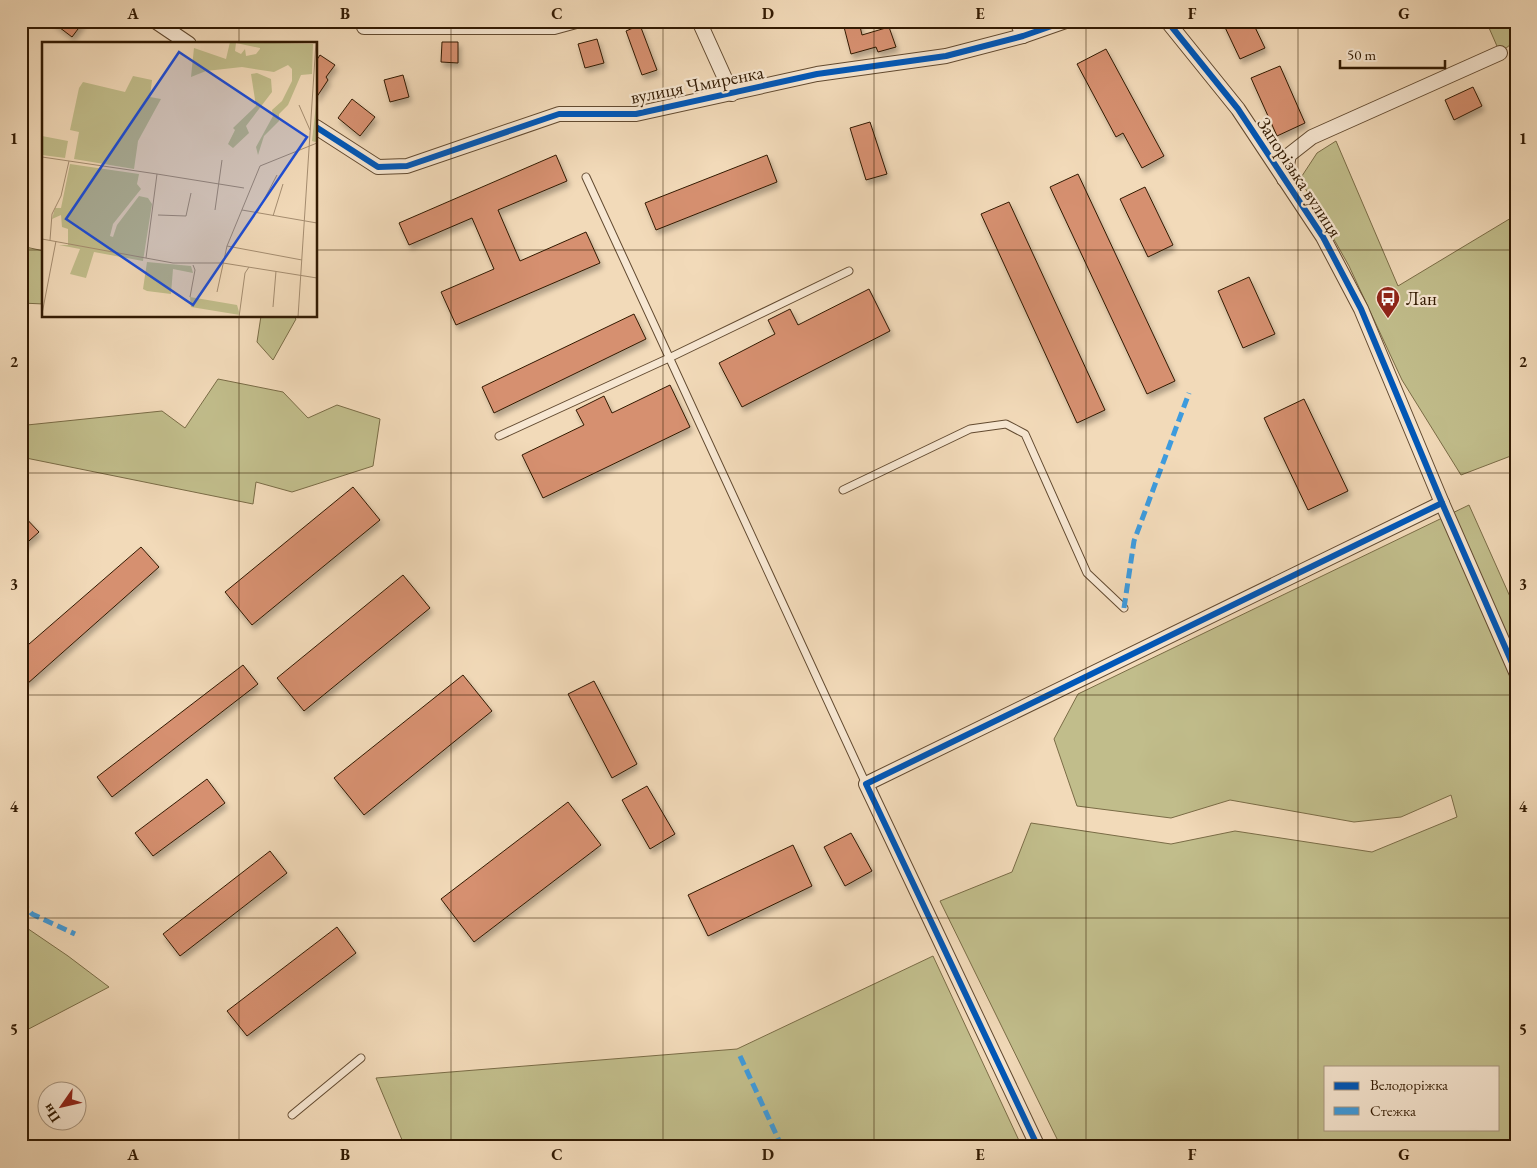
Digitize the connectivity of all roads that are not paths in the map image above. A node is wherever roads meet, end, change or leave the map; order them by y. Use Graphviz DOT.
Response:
graph roads {
  1 [pos="155,21"];
  2 [pos="576,21"];
  3 [pos="699,21"];
  4 [pos="1017,21"];
  5 [pos="1066,21"];
  6 [pos="1167,21"];
  7 [pos="364,27"];
  8 [pos="1022,36"];
  9 [pos="186,42"];
  10 [pos="1500,54"];
  11 [pos="732,94"];
  12 [pos="318,128"];
  13 [pos="586,177"];
  14 [pos="1284,179"];
  15 [pos="849,271"];
  16 [pos="670,358"];
  17 [pos="499,436"];
  18 [pos="843,490"];
  19 [pos="1442,503"];
  20 [pos="1124,608"];
  21 [pos="1516,672"];
  22 [pos="866,784"];
  23 [pos="361,1058"];
  24 [pos="292,1115"];
  25 [pos="1038,1147"];
  1 -- 9 [label="street"];
  2 -- 7 [label="street"];
  3 -- 11 [label="street"];
  4 -- 8 [label="street"];
  5 -- 8 [label="street, вулиця Чмиренка"];
  6 -- 14 [label="street, Запорізька вулиця"];
  8 -- 11 [label="street, вулиця Чмиренка"];
  10 -- 14 [label="street, Запорізька вулиця"];
  11 -- 12 [label="street, вулиця Чмиренка"];
  13 -- 16 [label="lane"];
  14 -- 19 [label="street, Запорізька вулиця"];
  15 -- 16 [label="lane"];
  16 -- 17 [label="lane"];
  16 -- 22 [label="lane"];
  18 -- 20 [label="lane"];
  19 -- 21 [label="street, Запорізька вулиця"];
  19 -- 22 [label="street"];
  22 -- 25 [label="street"];
  23 -- 24 [label="lane"];
}
